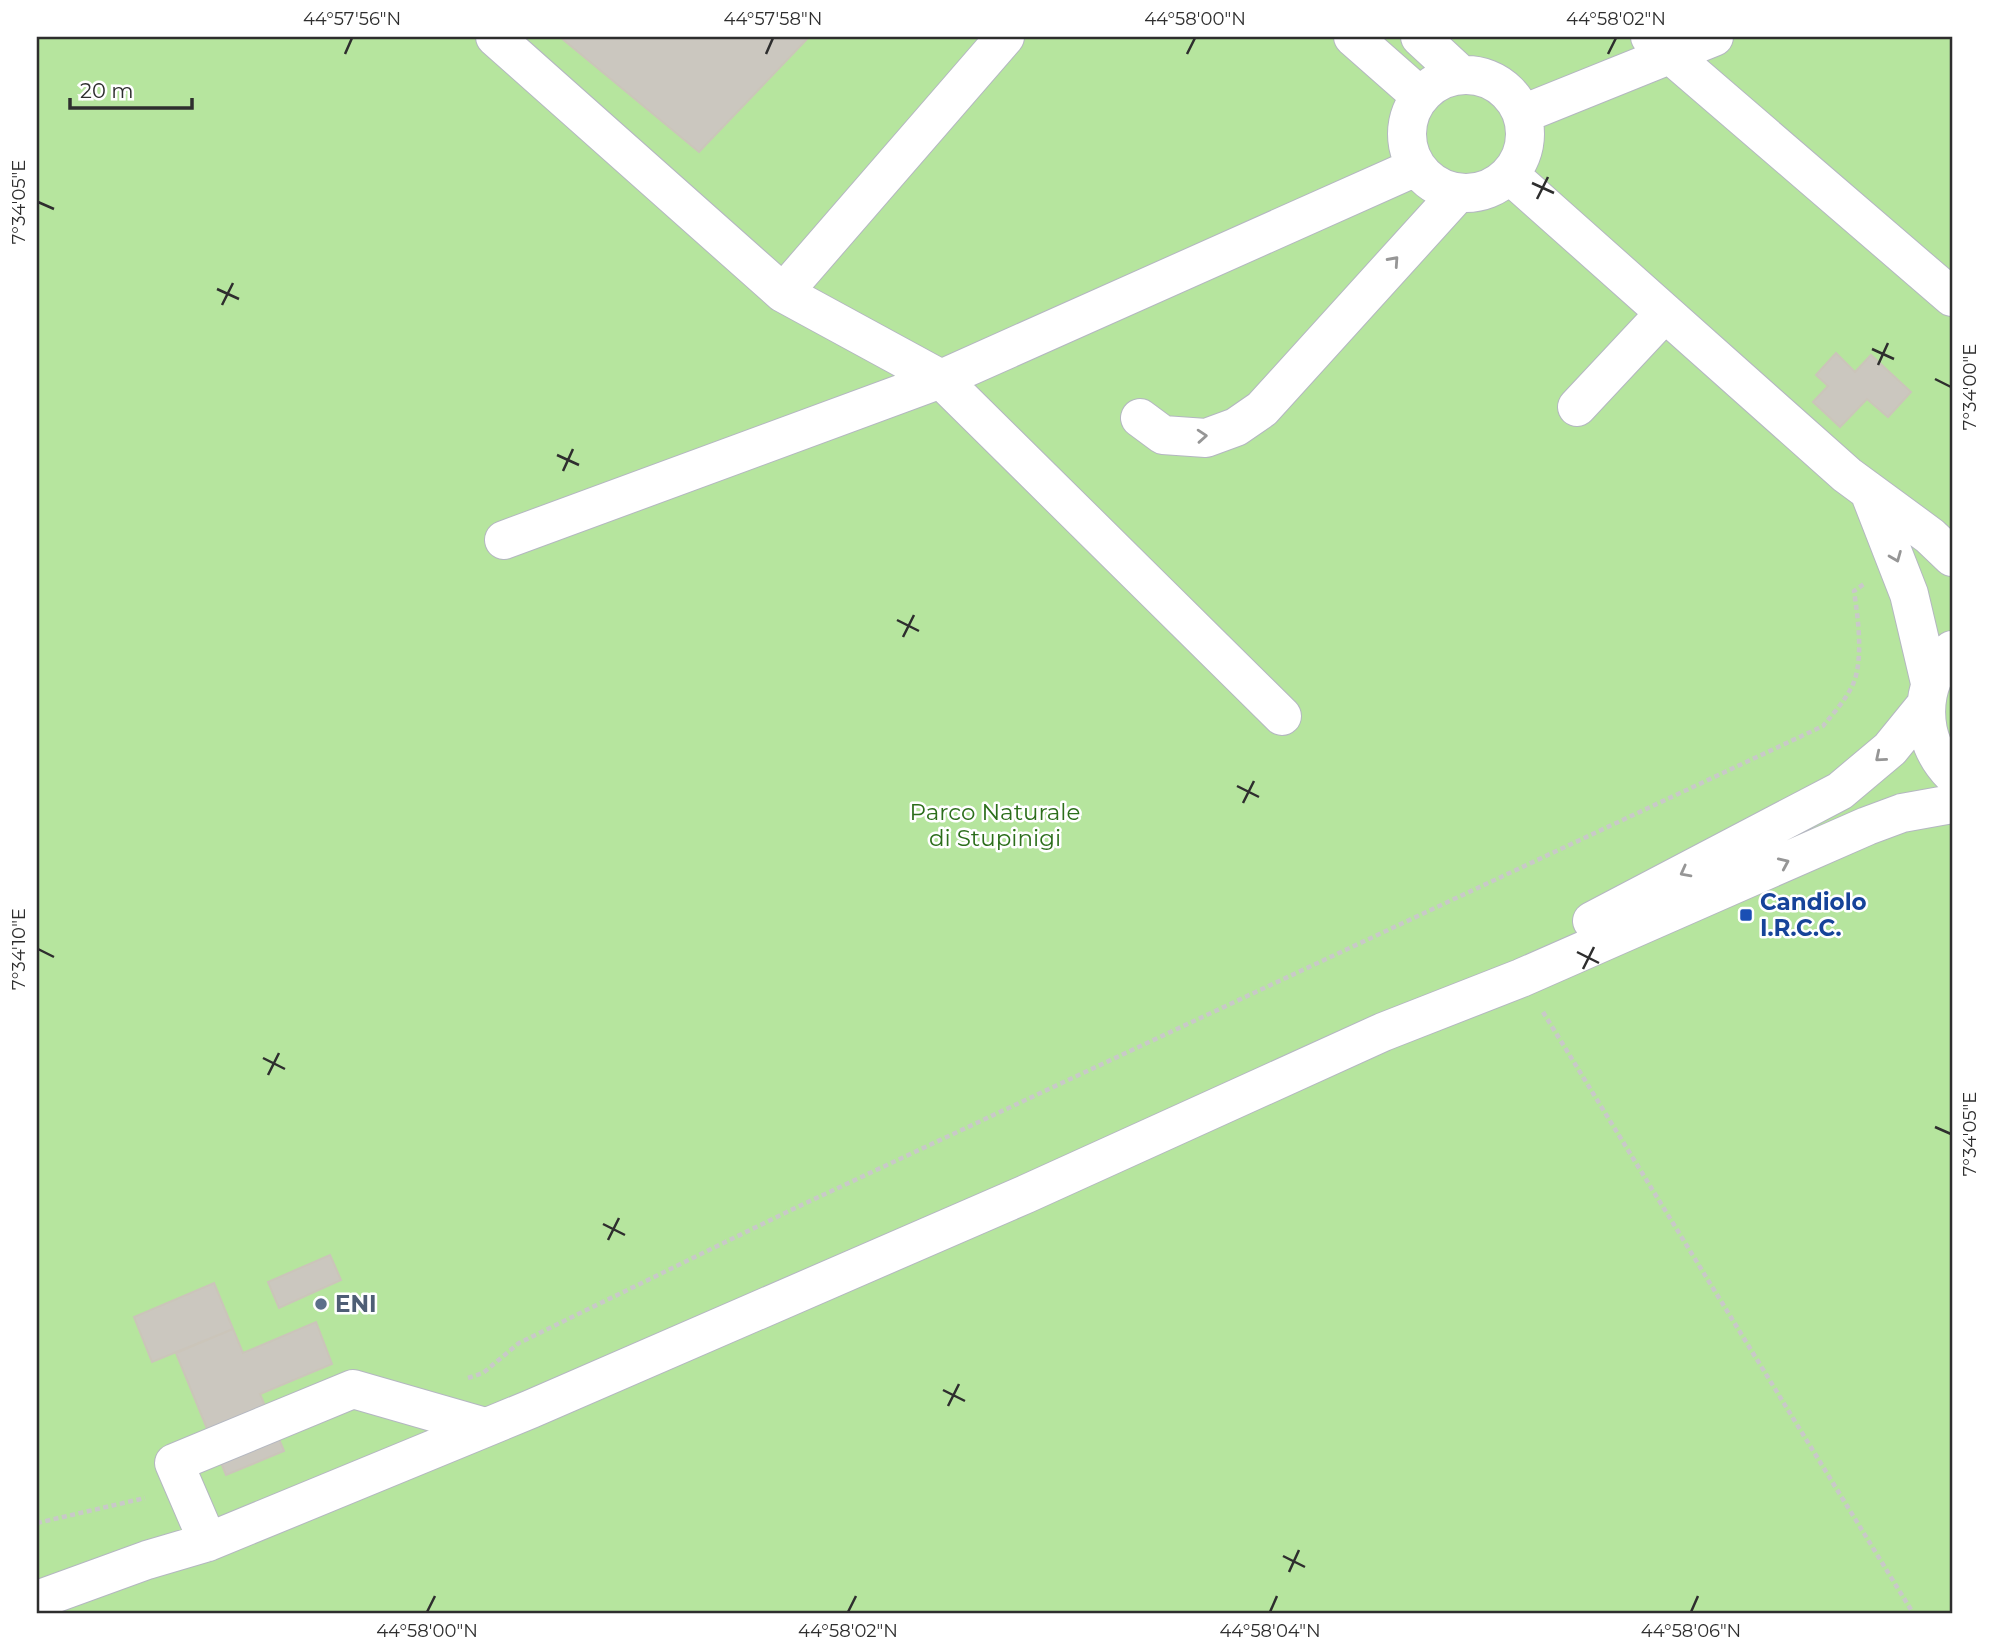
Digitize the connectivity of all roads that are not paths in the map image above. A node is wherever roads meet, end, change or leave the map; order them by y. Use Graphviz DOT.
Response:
graph roads {
  1 [pos="495,37"];
  2 [pos="1005,37"];
  3 [pos="1353,37"];
  4 [pos="1420,37"];
  5 [pos="1714,37"];
  6 [pos="1660,46"];
  7 [pos="1461,75"];
  8 [pos="1420,96"];
  9 [pos="1523,114"];
  10 [pos="1416,167"];
  11 [pos="1510,176"];
  12 [pos="1457,194"];
  13 [pos="783,293"];
  14 [pos="1952,297"];
  15 [pos="1664,313"];
  16 [pos="941,379"];
  17 [pos="1577,407"];
  18 [pos="1140,418"];
  19 [pos="1859,484"];
  20 [pos="504,540"];
  21 [pos="1952,557"];
  22 [pos="1952,650"];
  23 [pos="1928,694"];
  24 [pos="1282,716"];
  25 [pos="1952,775"];
  26 [pos="1952,804"];
  27 [pos="1383,1032"];
  28 [pos="485,1427"];
  29 [pos="208,1542"];
  30 [pos="37,1600"];
  31 [pos="70,1613"];
  1 -- 13 [label="street"];
  2 -- 13 [label="street"];
  3 -- 8 [label="street"];
  4 -- 7 [label="street"];
  5 -- 6 [label="street"];
  6 -- 9 [label="street"];
  6 -- 14 [label="street"];
  7 -- 8 [label="street"];
  7 -- 9 [label="street"];
  8 -- 10 [label="street"];
  9 -- 11 [label="street"];
  10 -- 12 [label="street"];
  10 -- 16 [label="street"];
  11 -- 12 [label="street"];
  11 -- 15 [label="street"];
  18 -- 12 [label="street, one-way"];
  13 -- 16 [label="street"];
  15 -- 17 [label="street"];
  15 -- 19 [label="street"];
  16 -- 20 [label="street"];
  16 -- 24 [label="street"];
  19 -- 21 [label="street"];
  19 -- 23 [label="street, one-way"];
  22 -- 23 [label="street"];
  23 -- 25 [label="street"];
  23 -- 27 [label="street, one-way"];
  27 -- 26 [label="street, one-way"];
  27 -- 28 [label="street"];
  28 -- 29 [label="street"];
  28 -- 29 [label="street"];
  29 -- 30 [label="street"];
  29 -- 31 [label="street"];
}
